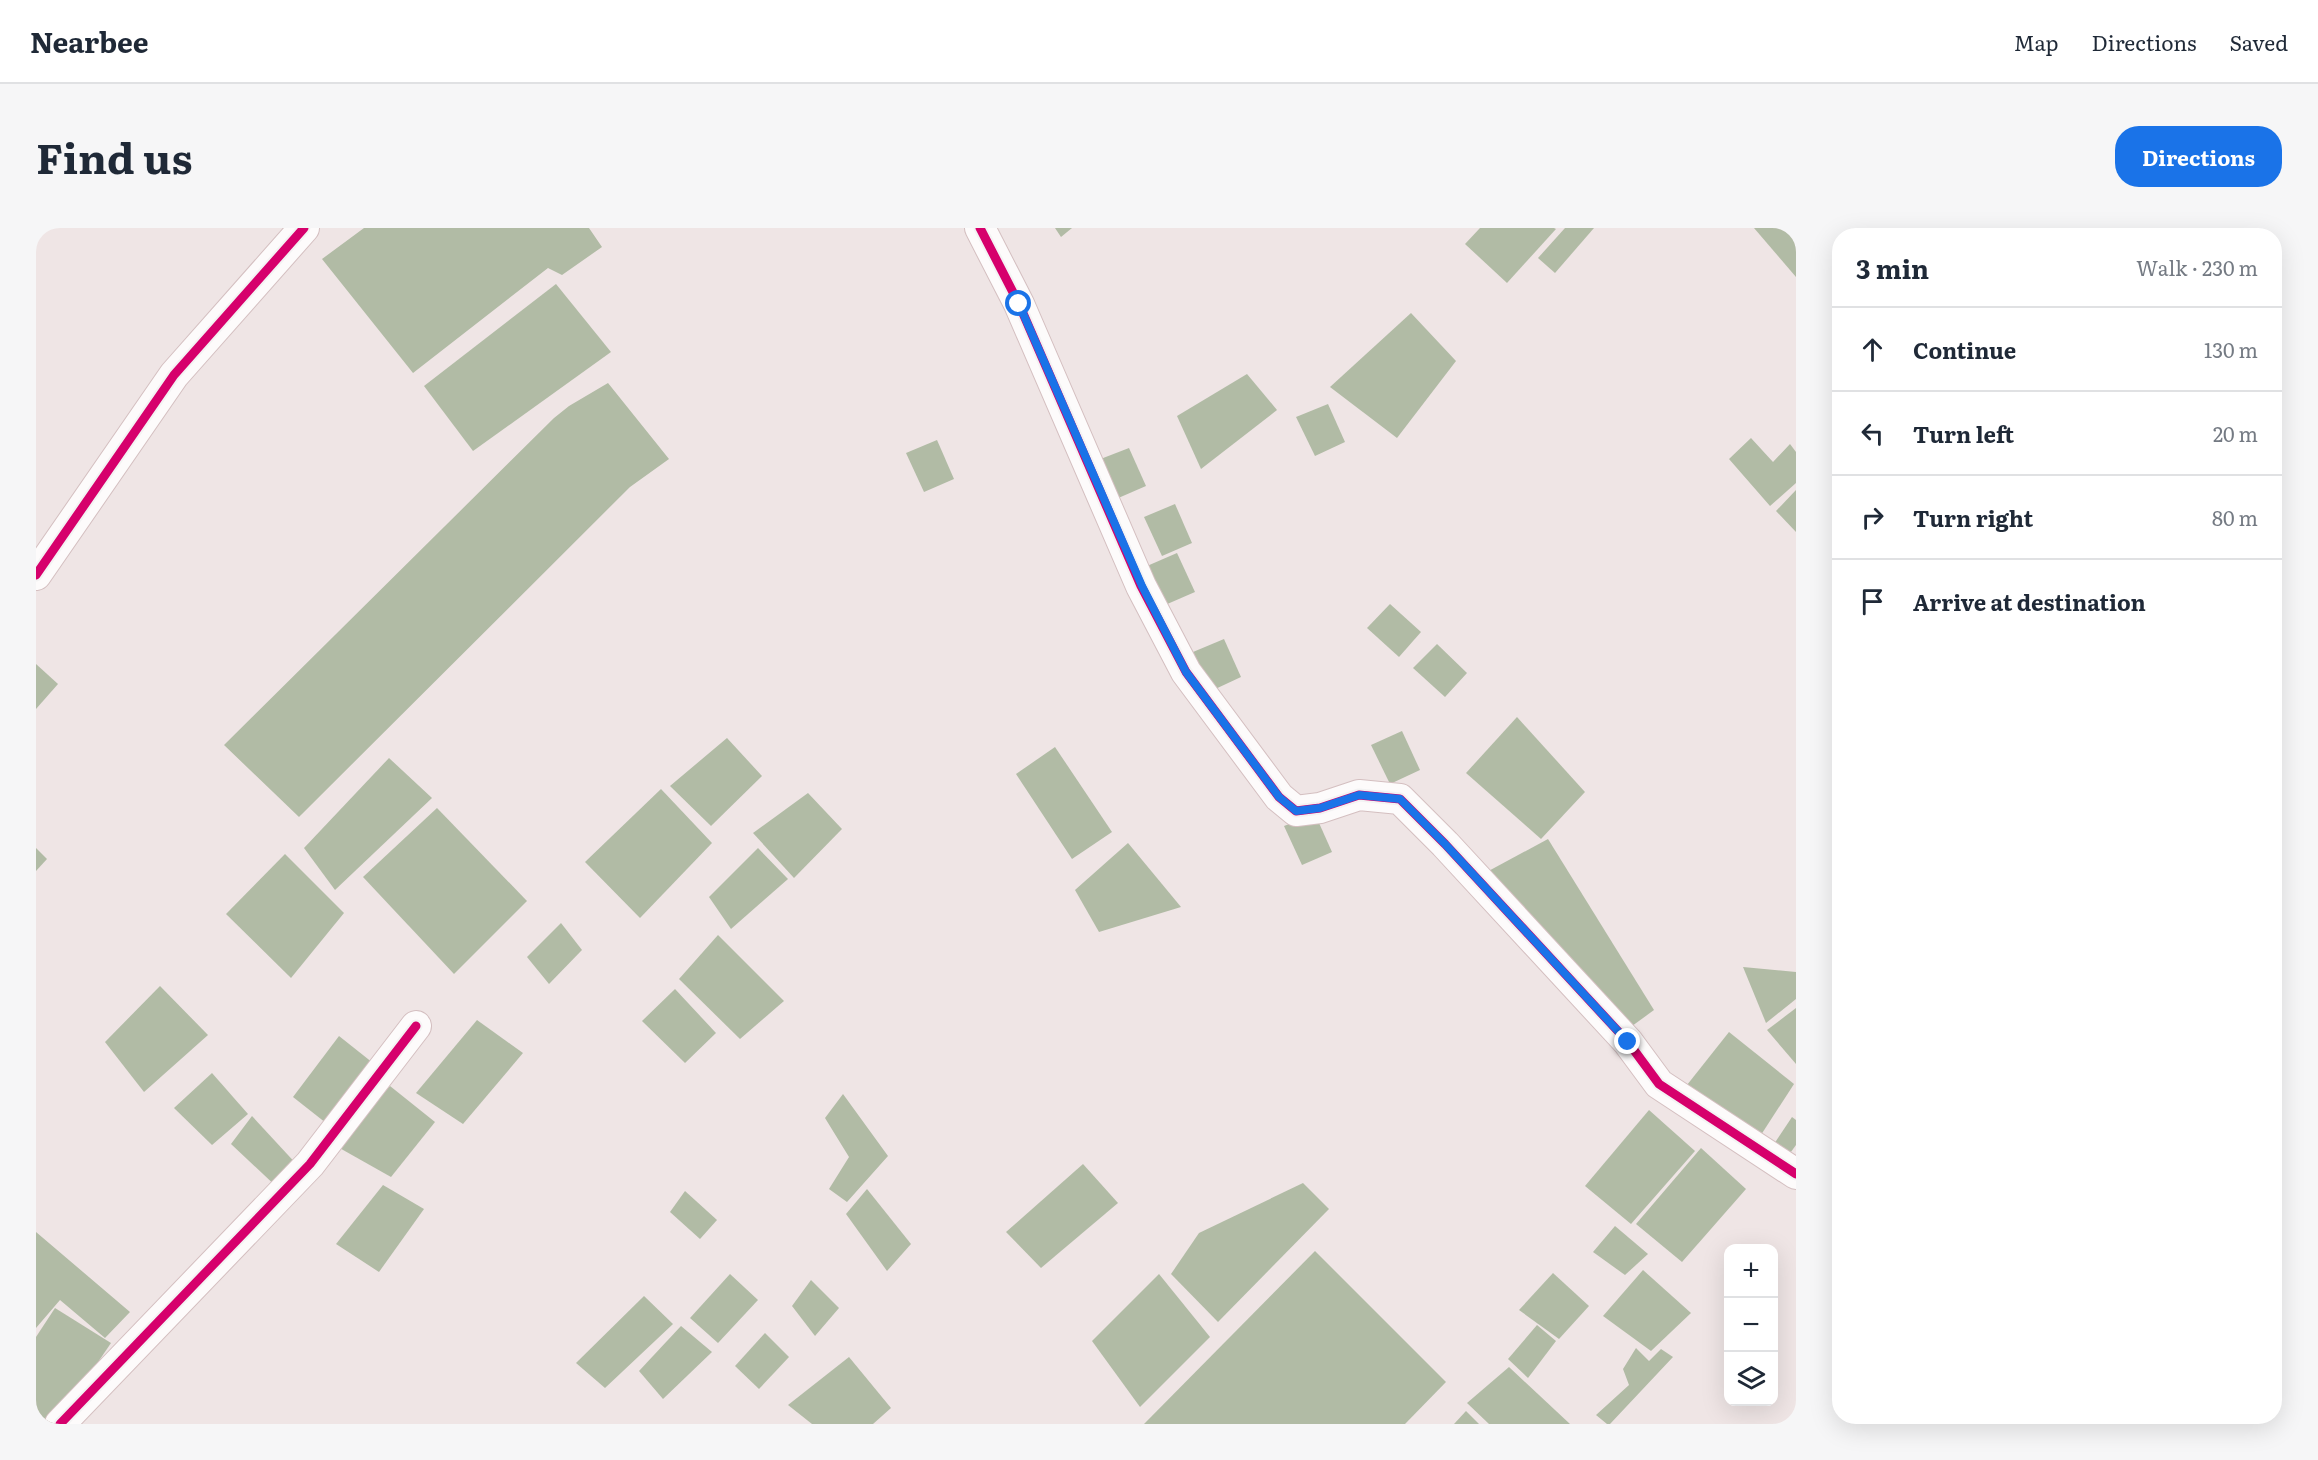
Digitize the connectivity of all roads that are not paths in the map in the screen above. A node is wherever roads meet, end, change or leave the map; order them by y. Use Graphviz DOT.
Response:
graph roads {
  1 [pos="304,228"];
  2 [pos="980,228"];
  3 [pos="36,574"];
  4 [pos="416,1026"];
  5 [pos="1796,1174"];
  6 [pos="60,1424"];
  1 -- 3 [label="street"];
  2 -- 5 [label="street"];
  4 -- 6 [label="street"];
}
